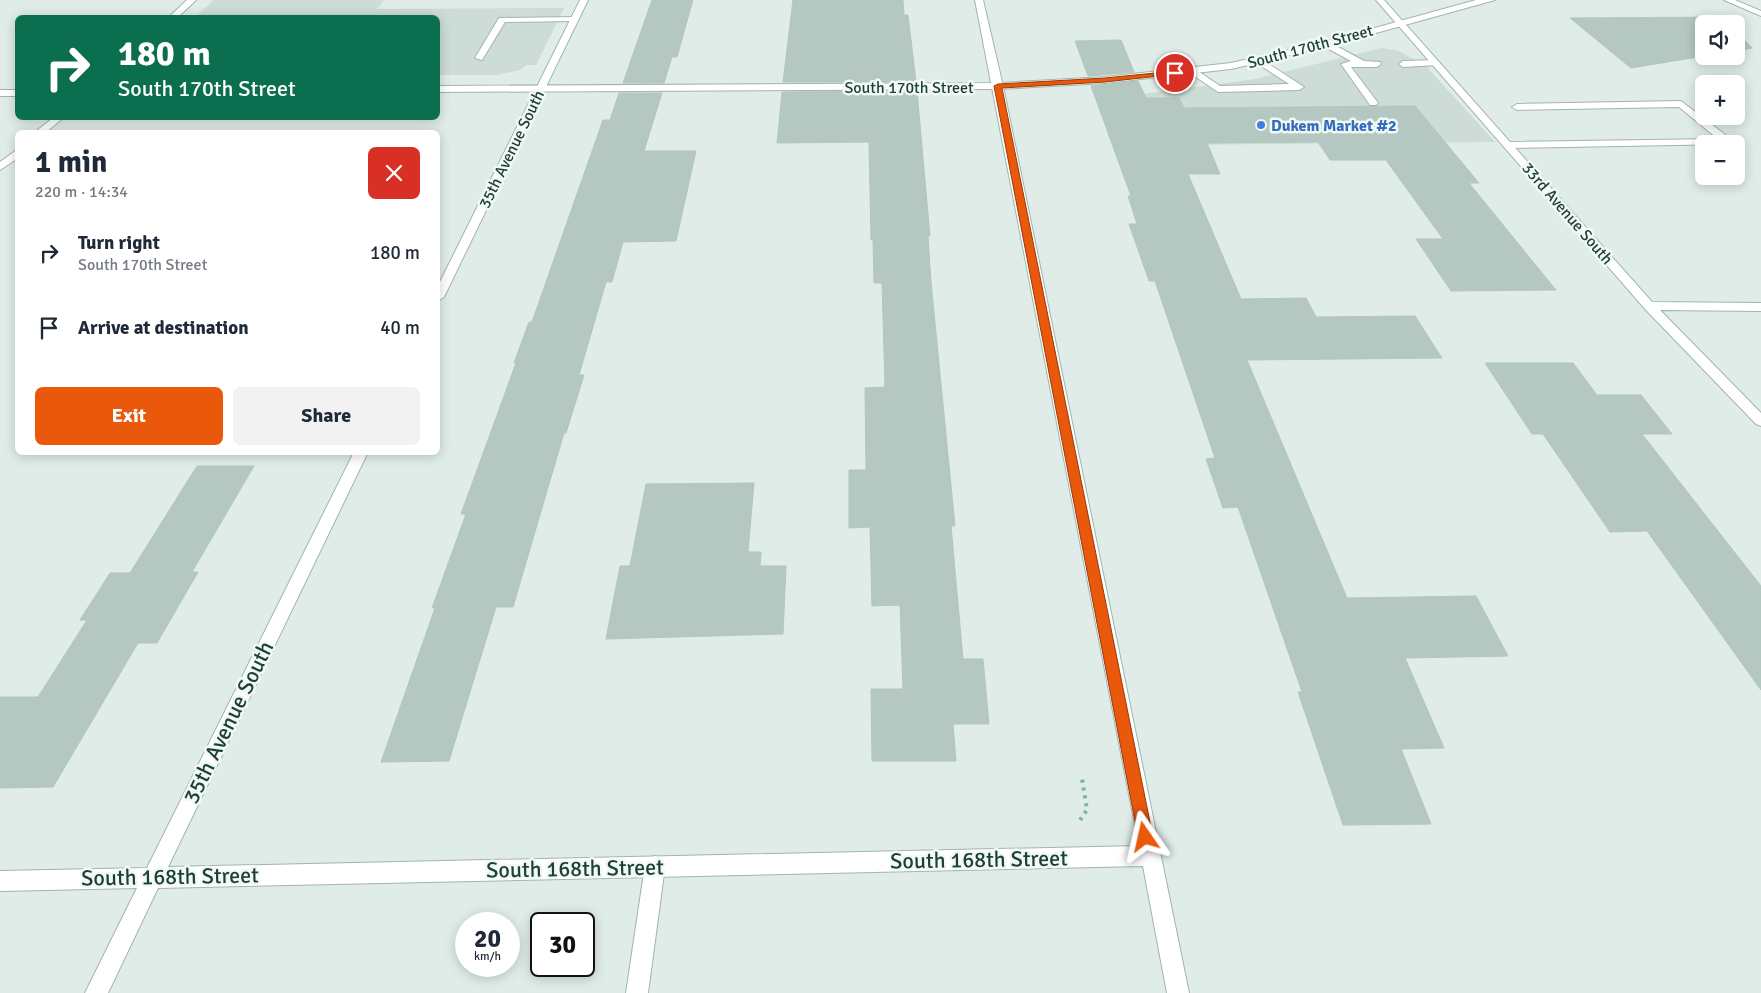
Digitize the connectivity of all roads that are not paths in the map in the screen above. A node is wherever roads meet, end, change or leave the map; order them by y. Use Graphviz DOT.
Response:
graph roads {
  1 [pos="192,0"];
  2 [pos="584,0"];
  3 [pos="978,0"];
  4 [pos="1380,0"];
  5 [pos="1491,0"];
  6 [pos="1728,0"];
  7 [pos="1761,14"];
  8 [pos="175,15"];
  9 [pos="575,19"];
  10 [pos="1400,22"];
  11 [pos="1326,44"];
  12 [pos="479,58"];
  13 [pos="1258,60"];
  14 [pos="1436,63"];
  15 [pos="1362,64"];
  16 [pos="1377,64"];
  17 [pos="1402,64"];
  18 [pos="1192,71"];
  19 [pos="998,86"];
  20 [pos="440,89"];
  21 [pos="540,89"];
  22 [pos="0,93"];
  23 [pos="15,93"];
  24 [pos="1373,103"];
  25 [pos="1517,107"];
  26 [pos="55,120"];
  27 [pos="43,130"];
  28 [pos="1508,145"];
  29 [pos="15,154"];
  30 [pos="0,167"];
  31 [pos="440,293"];
  32 [pos="1650,306"];
  33 [pos="1761,307"];
  34 [pos="1761,421"];
  35 [pos="360,455"];
  36 [pos="1149,856"];
  37 [pos="655,866"];
  38 [pos="153,876"];
  39 [pos="0,881"];
  40 [pos="96,993"];
  41 [pos="637,993"];
  42 [pos="1178,993"];
  1 -- 8 [label="street"];
  2 -- 9 [label="street, 35th Avenue South"];
  3 -- 19 [label="street"];
  4 -- 10 [label="street, 33rd Avenue South"];
  5 -- 10 [label="street, South 170th Street"];
  6 -- 7 [label="street"];
  9 -- 12 [label="street"];
  9 -- 21 [label="street, 35th Avenue South"];
  10 -- 11 [label="street, South 170th Street"];
  10 -- 14 [label="street, 33rd Avenue South"];
  11 -- 13 [label="street, South 170th Street"];
  11 -- 15 [label="street"];
  13 -- 18 [label="street, South 170th Street"];
  13 -- 18 [label="street"];
  14 -- 17 [label="street"];
  14 -- 28 [label="street, 33rd Avenue South"];
  15 -- 16 [label="street"];
  15 -- 24 [label="street"];
  18 -- 19 [label="street, South 170th Street"];
  19 -- 21 [label="street, South 170th Street"];
  19 -- 36 [label="street"];
  20 -- 21 [label="street, South 170th Street"];
  21 -- 31 [label="street, 35th Avenue South"];
  22 -- 23 [label="street"];
  25 -- 28 [label="street"];
  26 -- 27 [label="street"];
  28 -- 32 [label="street, 33rd Avenue South"];
  29 -- 30 [label="street"];
  32 -- 33 [label="street"];
  32 -- 34 [label="street, 33rd Avenue South"];
  35 -- 38 [label="street, 35th Avenue South"];
  36 -- 37 [label="street, South 168th Street"];
  36 -- 42 [label="street"];
  37 -- 38 [label="street, South 168th Street"];
  37 -- 41 [label="street"];
  38 -- 39 [label="street, South 168th Street"];
  38 -- 40 [label="street, 35th Avenue South"];
}
